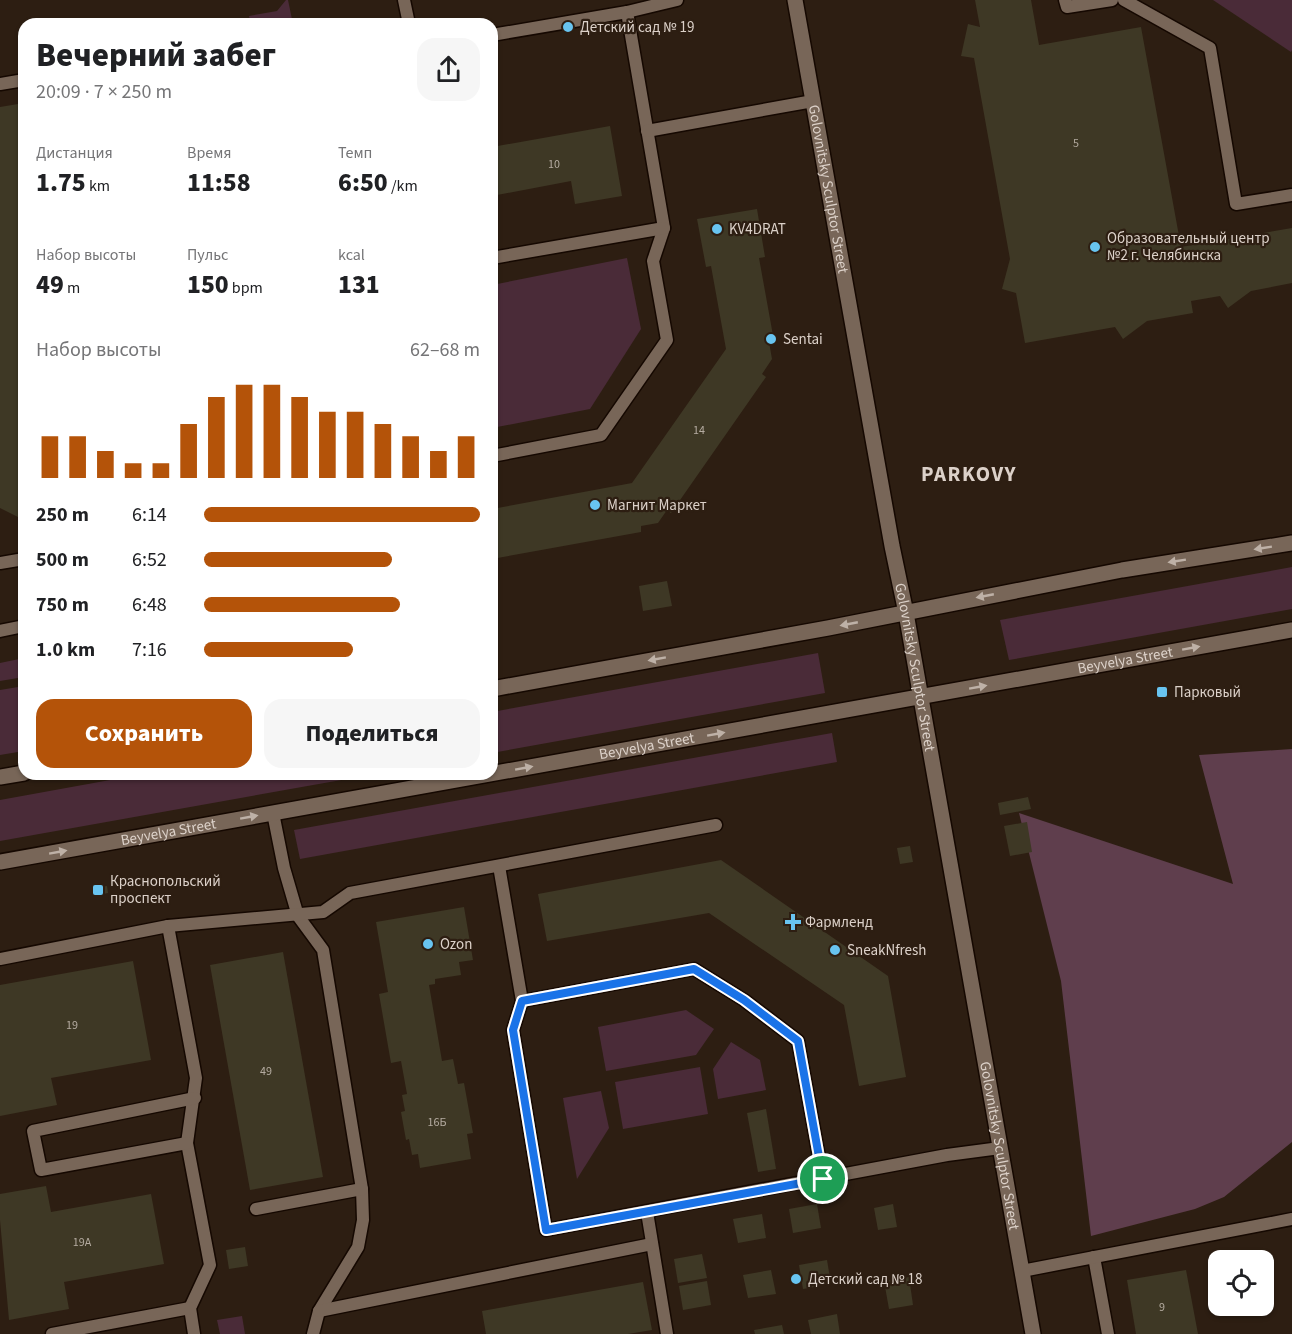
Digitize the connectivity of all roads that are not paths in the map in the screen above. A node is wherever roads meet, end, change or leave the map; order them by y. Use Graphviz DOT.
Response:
graph roads {
  1 [pos="404,0"];
  2 [pos="677,0"];
  3 [pos="795,0"];
  4 [pos="1065,0"];
  5 [pos="1112,0"];
  6 [pos="1124,0"];
  7 [pos="627,12"];
  8 [pos="408,18"];
  9 [pos="498,34"];
  10 [pos="18,81"];
  11 [pos="0,84"];
  12 [pos="813,101"];
  13 [pos="647,131"];
  14 [pos="1292,195"];
  15 [pos="664,228"];
  16 [pos="498,257"];
  17 [pos="498,455"];
  18 [pos="1292,543"];
  19 [pos="18,560"];
  20 [pos="0,563"];
  21 [pos="906,613"];
  22 [pos="18,627"];
  23 [pos="1292,630"];
  24 [pos="0,631"];
  25 [pos="498,688"];
  26 [pos="921,697"];
  27 [pos="498,773"];
  28 [pos="18,774"];
  29 [pos="0,777"];
  30 [pos="457,780"];
  31 [pos="273,813"];
  32 [pos="716,825"];
  33 [pos="0,862"];
  34 [pos="499,866"];
  35 [pos="298,916"];
  36 [pos="168,926"];
  37 [pos="0,959"];
  38 [pos="522,1001"];
  39 [pos="195,1098"];
  40 [pos="187,1143"];
  41 [pos="1000,1148"];
  42 [pos="823,1179"];
  43 [pos="362,1189"];
  44 [pos="256,1209"];
  45 [pos="647,1212"];
  46 [pos="1292,1219"];
  47 [pos="652,1245"];
  48 [pos="1094,1257"];
  49 [pos="1022,1271"];
  50 [pos="190,1308"];
  51 [pos="319,1311"];
  52 [pos="52,1334"];
  53 [pos="194,1334"];
  54 [pos="314,1334"];
  55 [pos="667,1334"];
  56 [pos="1033,1334"];
  57 [pos="1108,1334"];
  1 -- 8 [label="lane"];
  2 -- 7 [label="lane"];
  3 -- 12 [label="main road, Golovnitsky Sculptor Street"];
  4 -- 5 [label="lane"];
  6 -- 14 [label="lane"];
  7 -- 9 [label="lane"];
  7 -- 13 [label="lane"];
  10 -- 11 [label="lane"];
  12 -- 13 [label="lane"];
  12 -- 21 [label="main road, Golovnitsky Sculptor Street"];
  13 -- 15 [label="lane"];
  15 -- 16 [label="lane"];
  15 -- 17 [label="lane"];
  18 -- 21 [label="main road, one-way"];
  19 -- 20 [label="lane"];
  21 -- 25 [label="main road, one-way"];
  21 -- 26 [label="main road, Golovnitsky Sculptor Street"];
  22 -- 24 [label="lane"];
  26 -- 23 [label="main road, Beyvelya Street, one-way"];
  27 -- 26 [label="main road, Beyvelya Street, one-way"];
  26 -- 41 [label="main road, Golovnitsky Sculptor Street"];
  28 -- 29 [label="main road"];
  31 -- 30 [label="main road, Beyvelya Street, one-way"];
  33 -- 31 [label="main road, Beyvelya Street, one-way"];
  31 -- 35 [label="lane"];
  32 -- 34 [label="lane"];
  34 -- 35 [label="lane"];
  34 -- 38 [label="lane"];
  35 -- 36 [label="lane"];
  35 -- 43 [label="lane"];
  36 -- 37 [label="lane"];
  36 -- 39 [label="lane"];
  38 -- 42 [label="lane"];
  38 -- 45 [label="lane"];
  39 -- 40 [label="lane"];
  39 -- 40 [label="lane"];
  40 -- 50 [label="lane"];
  41 -- 42 [label="lane"];
  41 -- 49 [label="main road, Golovnitsky Sculptor Street"];
  42 -- 45 [label="lane"];
  43 -- 44 [label="lane"];
  43 -- 51 [label="lane"];
  45 -- 47 [label="lane"];
  46 -- 48 [label="lane"];
  47 -- 51 [label="lane"];
  47 -- 55 [label="lane"];
  48 -- 49 [label="lane"];
  48 -- 57 [label="lane"];
  49 -- 56 [label="main road, Golovnitsky Sculptor Street"];
  50 -- 52 [label="lane"];
  50 -- 53 [label="lane"];
  51 -- 54 [label="lane"];
}
